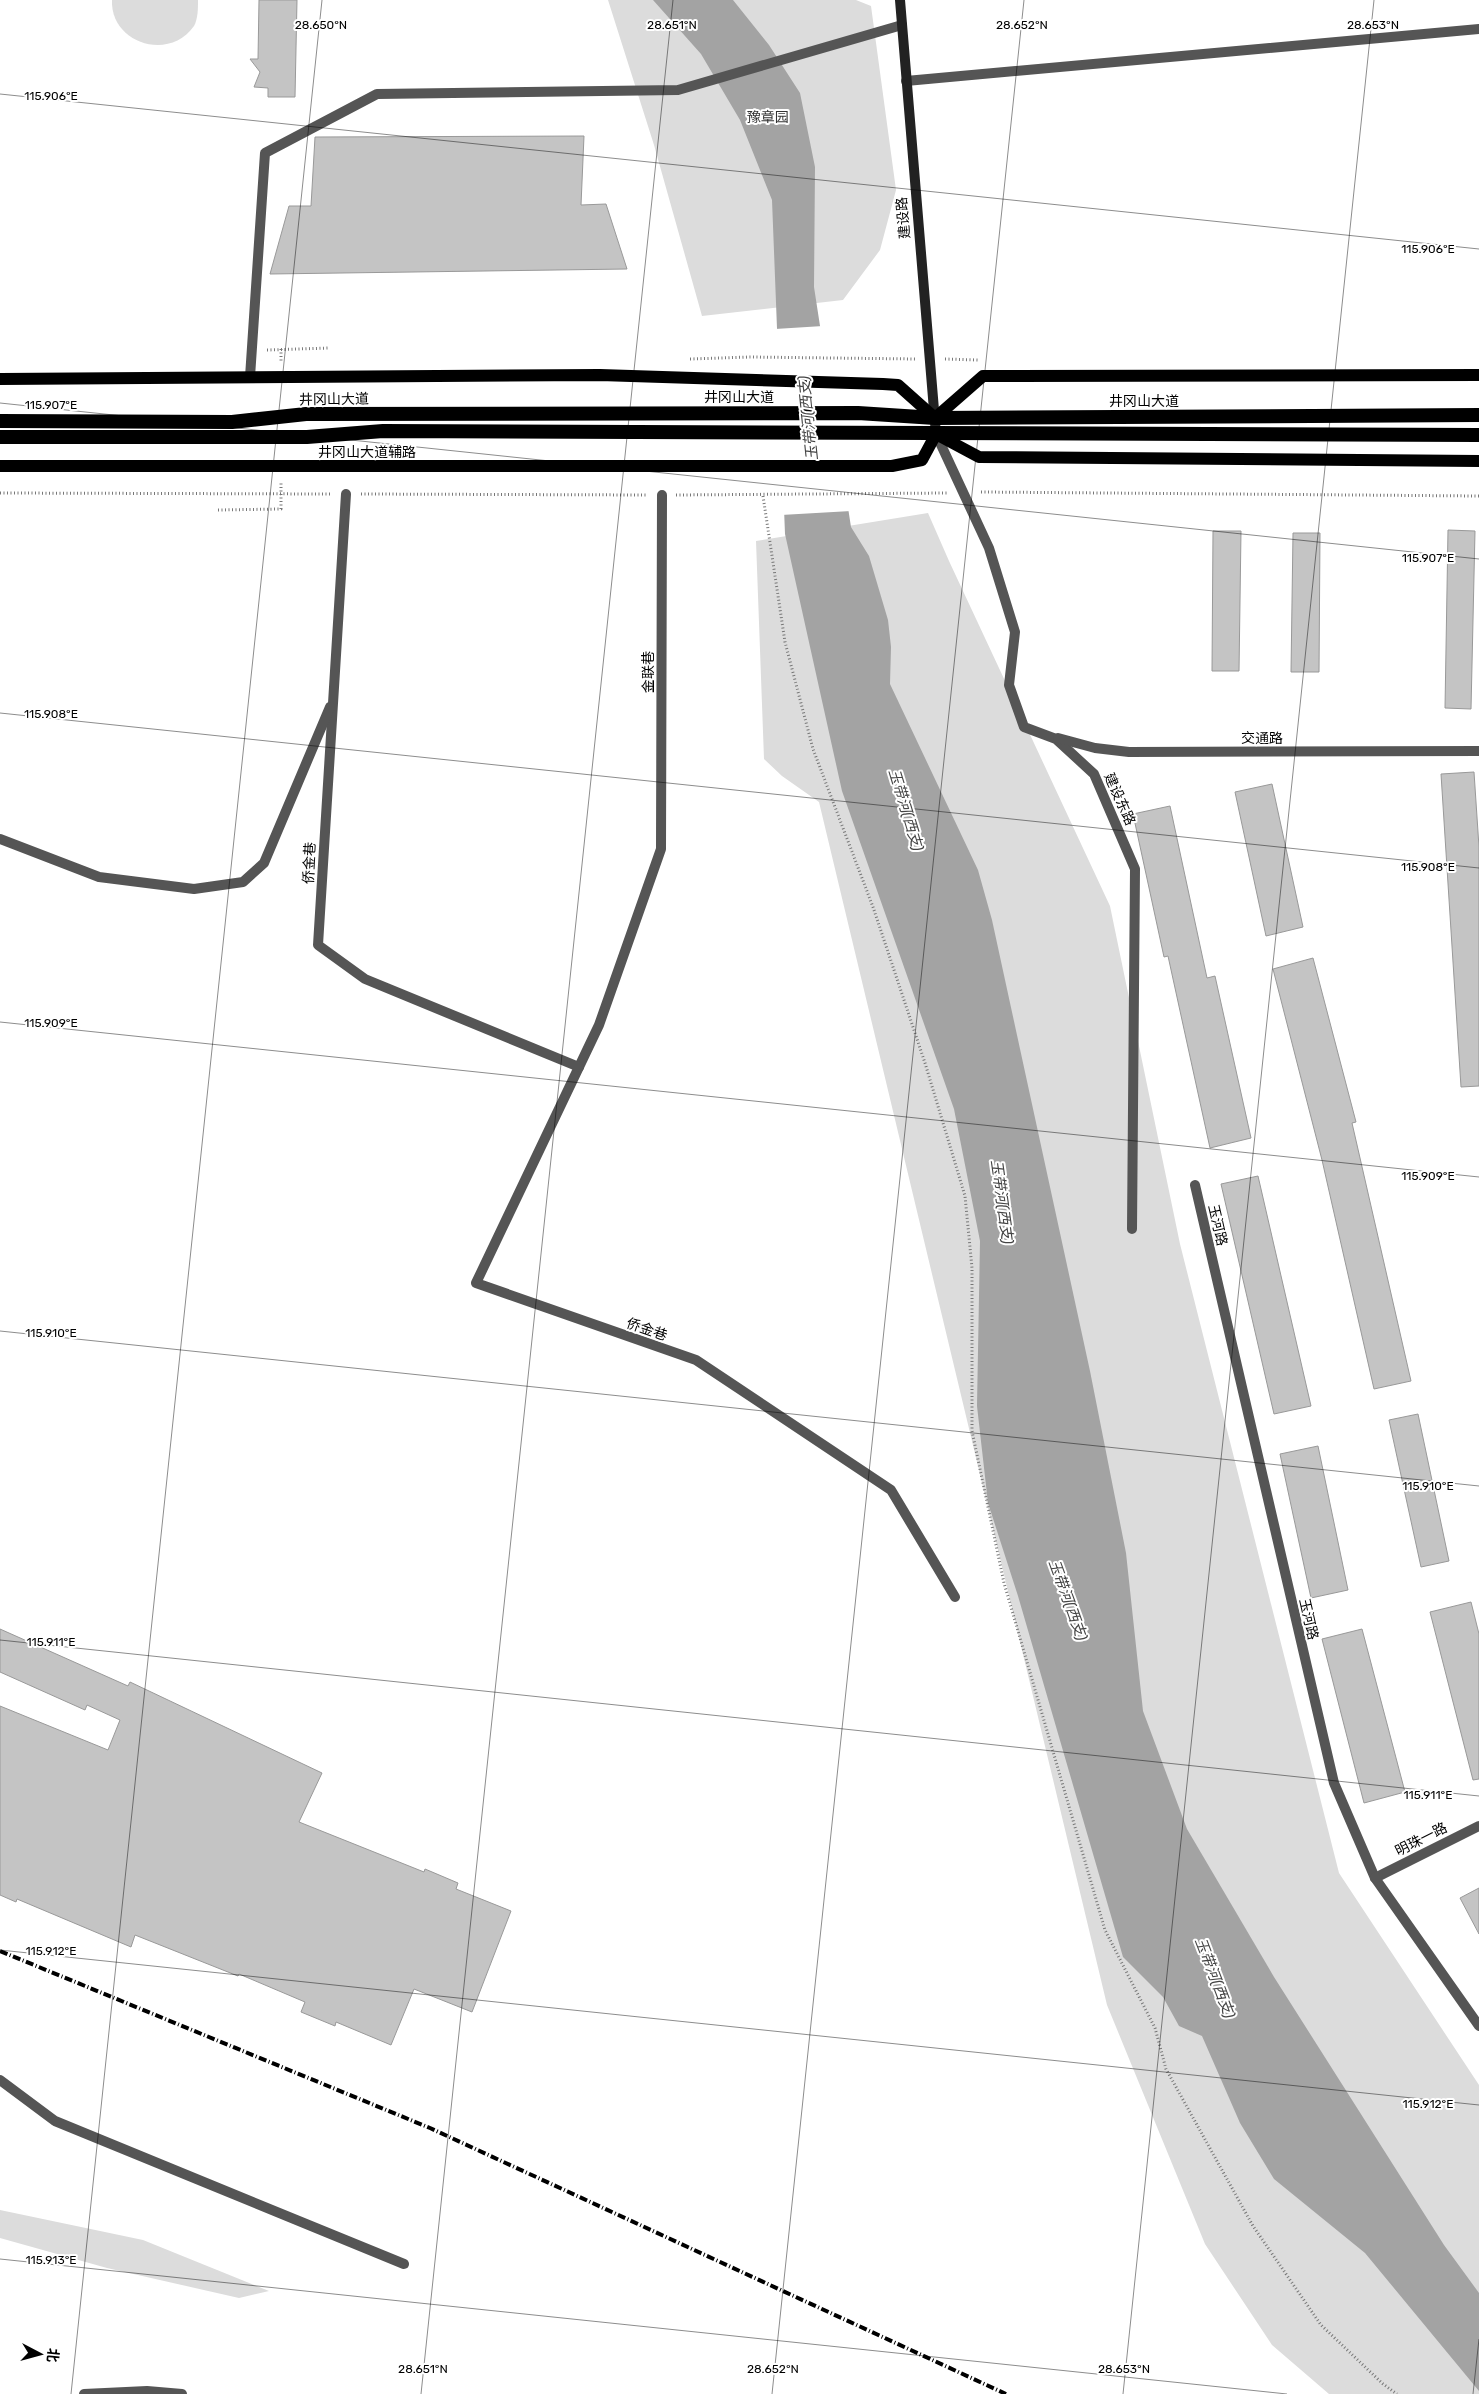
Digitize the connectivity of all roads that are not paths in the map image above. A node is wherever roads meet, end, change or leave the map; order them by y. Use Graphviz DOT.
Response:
graph roads {
  1 [pos="900,0"];
  2 [pos="902,25"];
  3 [pos="1479,29"];
  4 [pos="906,81"];
  5 [pos="1479,375"];
  6 [pos="250,377"];
  7 [pos="0,379"];
  8 [pos="1479,415"];
  9 [pos="935,418"];
  10 [pos="0,421"];
  11 [pos="936,434"];
  12 [pos="1479,435"];
  13 [pos="0,437"];
  14 [pos="1479,461"];
  15 [pos="0,466"];
  16 [pos="346,494"];
  17 [pos="662,495"];
  18 [pos="333,699"];
  19 [pos="1047,736"];
  20 [pos="1479,751"];
  21 [pos="0,839"];
  22 [pos="661,849"];
  23 [pos="579,1067"];
  24 [pos="1195,1185"];
  25 [pos="1132,1229"];
  26 [pos="955,1597"];
  27 [pos="1479,1826"];
  28 [pos="1375,1878"];
  29 [pos="1479,2026"];
  30 [pos="0,2080"];
  31 [pos="404,2264"];
  32 [pos="84,2394"];
  33 [pos="182,2394"];
  1 -- 2 [label="main road, 建设路"];
  2 -- 4 [label="main road, 建设路"];
  2 -- 6 [label="street"];
  3 -- 4 [label="street"];
  4 -- 9 [label="main road, 建设路"];
  5 -- 9 [label="main road"];
  6 -- 7 [label="main road"];
  6 -- 9 [label="main road"];
  8 -- 9 [label="highway, 井冈山大道"];
  9 -- 10 [label="highway, 井冈山大道"];
  9 -- 11 [label="main road, 建设路"];
  11 -- 12 [label="highway"];
  11 -- 13 [label="highway"];
  11 -- 14 [label="main road"];
  11 -- 15 [label="main road, 井冈山大道辅路"];
  11 -- 19 [label="street, 建设东路"];
  16 -- 18 [label="street, 侨金巷"];
  17 -- 22 [label="street, 金联巷"];
  18 -- 21 [label="street"];
  18 -- 23 [label="street, 侨金巷"];
  19 -- 20 [label="street, 交通路"];
  19 -- 25 [label="street, 建设东路"];
  22 -- 23 [label="street, 侨金巷"];
  23 -- 26 [label="street, 侨金巷"];
  24 -- 28 [label="street, 玉河路"];
  27 -- 28 [label="street, 明珠一路"];
  28 -- 29 [label="street, 玉河路"];
  30 -- 31 [label="street"];
  32 -- 33 [label="street"];
}
